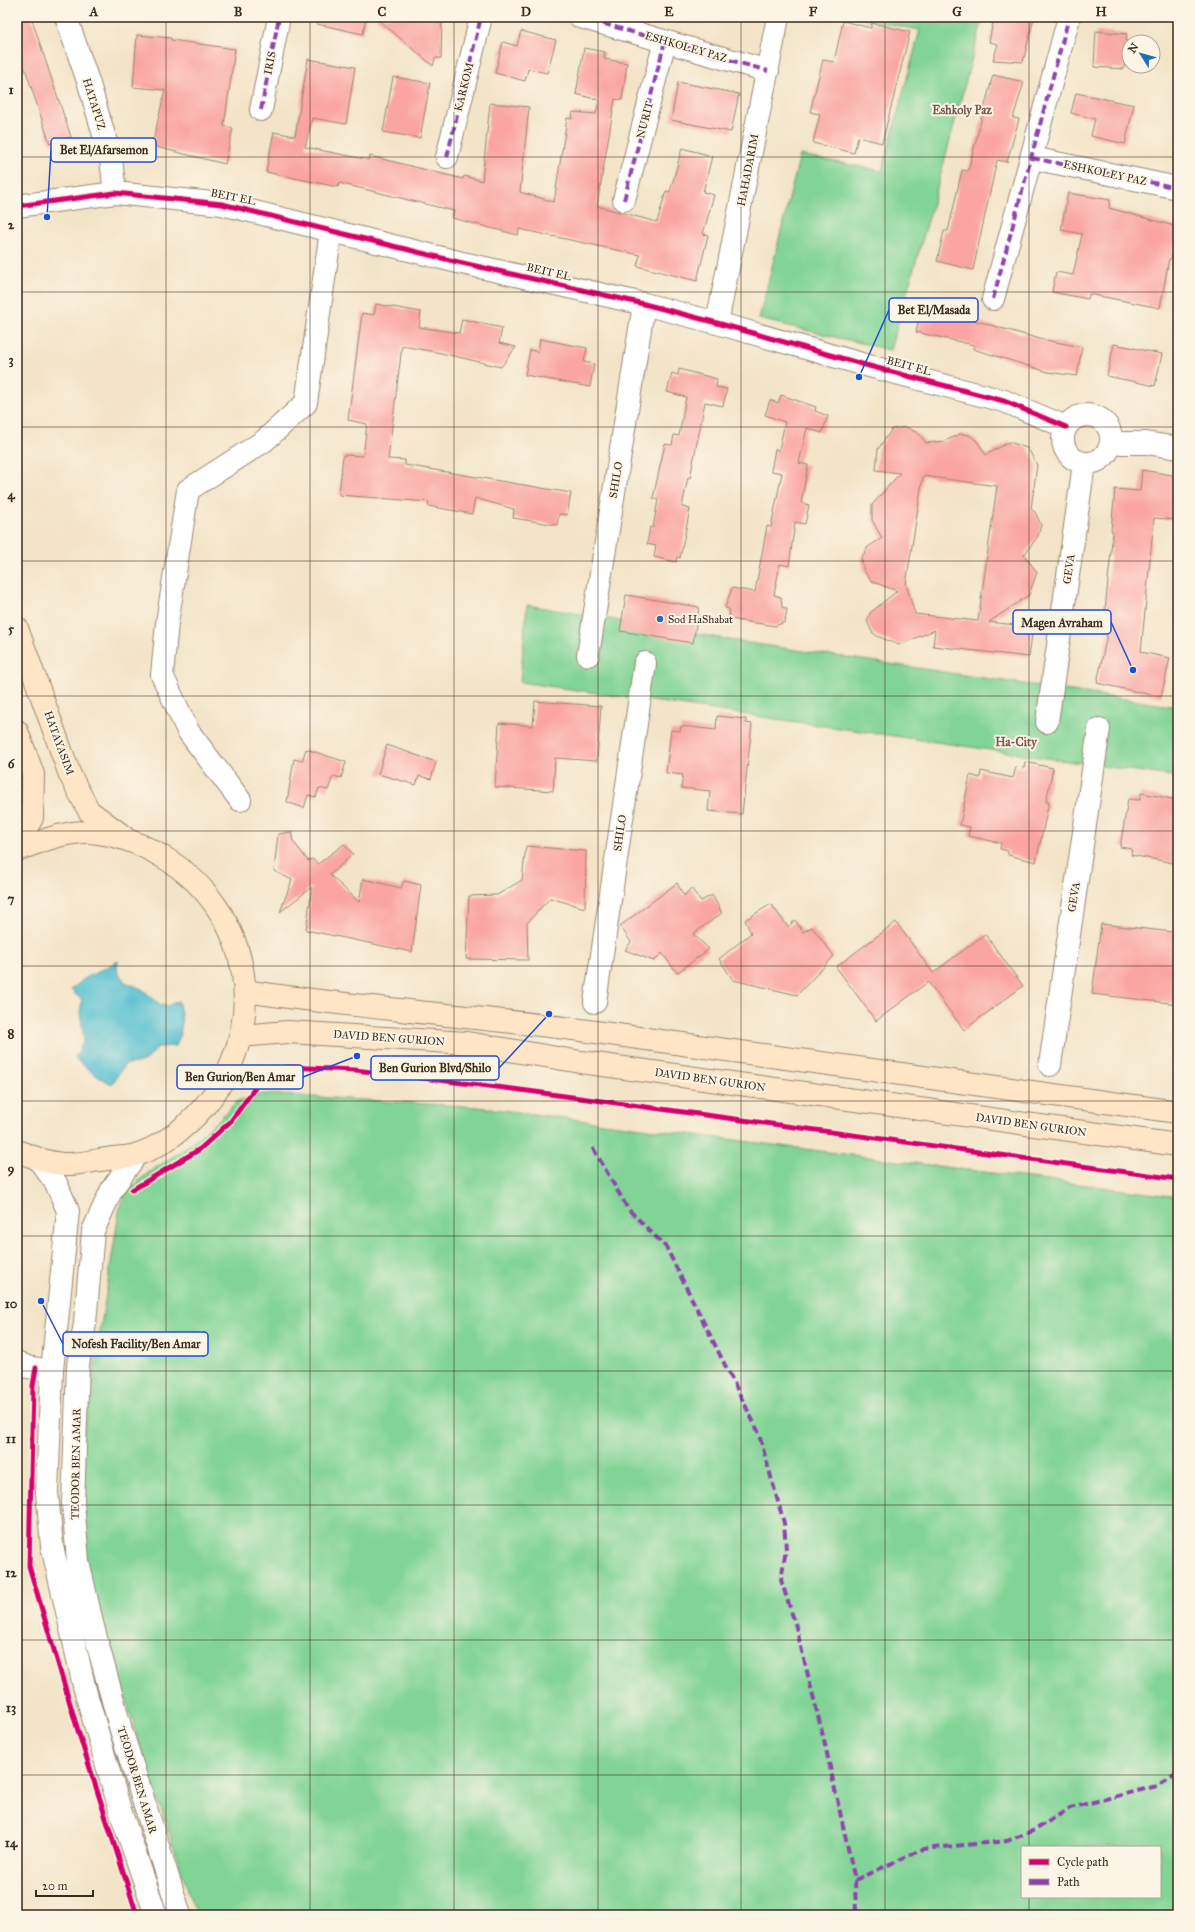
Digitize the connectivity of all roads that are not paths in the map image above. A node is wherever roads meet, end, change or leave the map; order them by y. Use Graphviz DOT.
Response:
graph roads {
  1 [pos="66,17"];
  2 [pos="279,17"];
  3 [pos="481,17"];
  4 [pos="580,17"];
  5 [pos="778,17"];
  6 [pos="1069,17"];
  7 [pos="665,40"];
  8 [pos="768,71"];
  9 [pos="261,110"];
  10 [pos="447,157"];
  11 [pos="1032,158"];
  12 [pos="1178,188"];
  13 [pos="115,193"];
  14 [pos="624,200"];
  15 [pos="17,206"];
  16 [pos="331,231"];
  17 [pos="993,299"];
  18 [pos="644,304"];
  19 [pos="717,323"];
  20 [pos="1066,427"];
  21 [pos="1111,443"];
  22 [pos="1178,448"];
  23 [pos="1084,464"];
  24 [pos="17,628"];
  25 [pos="588,655"];
  26 [pos="645,663"];
  27 [pos="1047,722"];
  28 [pos="1099,729"];
  29 [pos="17,731"];
  30 [pos="240,800"];
  31 [pos="127,839"];
  32 [pos="17,843"];
  33 [pos="17,850"];
  34 [pos="246,991"];
  35 [pos="594,1002"];
  36 [pos="241,1036"];
  37 [pos="1050,1065"];
  38 [pos="1178,1112"];
  39 [pos="1178,1146"];
  40 [pos="17,1151"];
  41 [pos="136,1155"];
  42 [pos="38,1159"];
  43 [pos="17,1362"];
  44 [pos="52,1371"];
  45 [pos="156,1915"];
  46 [pos="180,1915"];
  1 -- 13 [label="street, HATAPUZ"];
  2 -- 9 [label="street, IRIS"];
  3 -- 10 [label="street, KARKOM"];
  4 -- 7 [label="street, ESHKOLEY PAZ"];
  5 -- 8 [label="street, HAHADARIM"];
  6 -- 11 [label="street"];
  7 -- 8 [label="street, ESHKOLEY PAZ"];
  7 -- 14 [label="street, NURIT"];
  8 -- 19 [label="street, HAHADARIM"];
  11 -- 12 [label="street, ESHKOLEY PAZ"];
  11 -- 17 [label="street"];
  13 -- 15 [label="street, BEIT EL"];
  13 -- 16 [label="street, BEIT EL"];
  16 -- 18 [label="street, BEIT EL"];
  16 -- 30 [label="street"];
  18 -- 19 [label="street, BEIT EL"];
  18 -- 25 [label="street, SHILO"];
  19 -- 20 [label="street, BEIT EL"];
  20 -- 21 [label="street"];
  20 -- 23 [label="street"];
  21 -- 22 [label="street"];
  21 -- 23 [label="street"];
  23 -- 27 [label="street, GEVA"];
  24 -- 31 [label="main road, HATAYASIM"];
  26 -- 35 [label="street, SHILO"];
  28 -- 37 [label="street, GEVA"];
  29 -- 32 [label="main road"];
  31 -- 33 [label="main road"];
  31 -- 34 [label="main road"];
  34 -- 36 [label="main road"];
  34 -- 38 [label="main road"];
  36 -- 39 [label="main road, DAVID BEN GURION"];
  36 -- 41 [label="main road"];
  40 -- 42 [label="main road"];
  41 -- 42 [label="main road"];
  41 -- 46 [label="street, TEODOR BEN AMAR"];
  42 -- 44 [label="street"];
  43 -- 44 [label="street"];
  44 -- 45 [label="street"];
}
